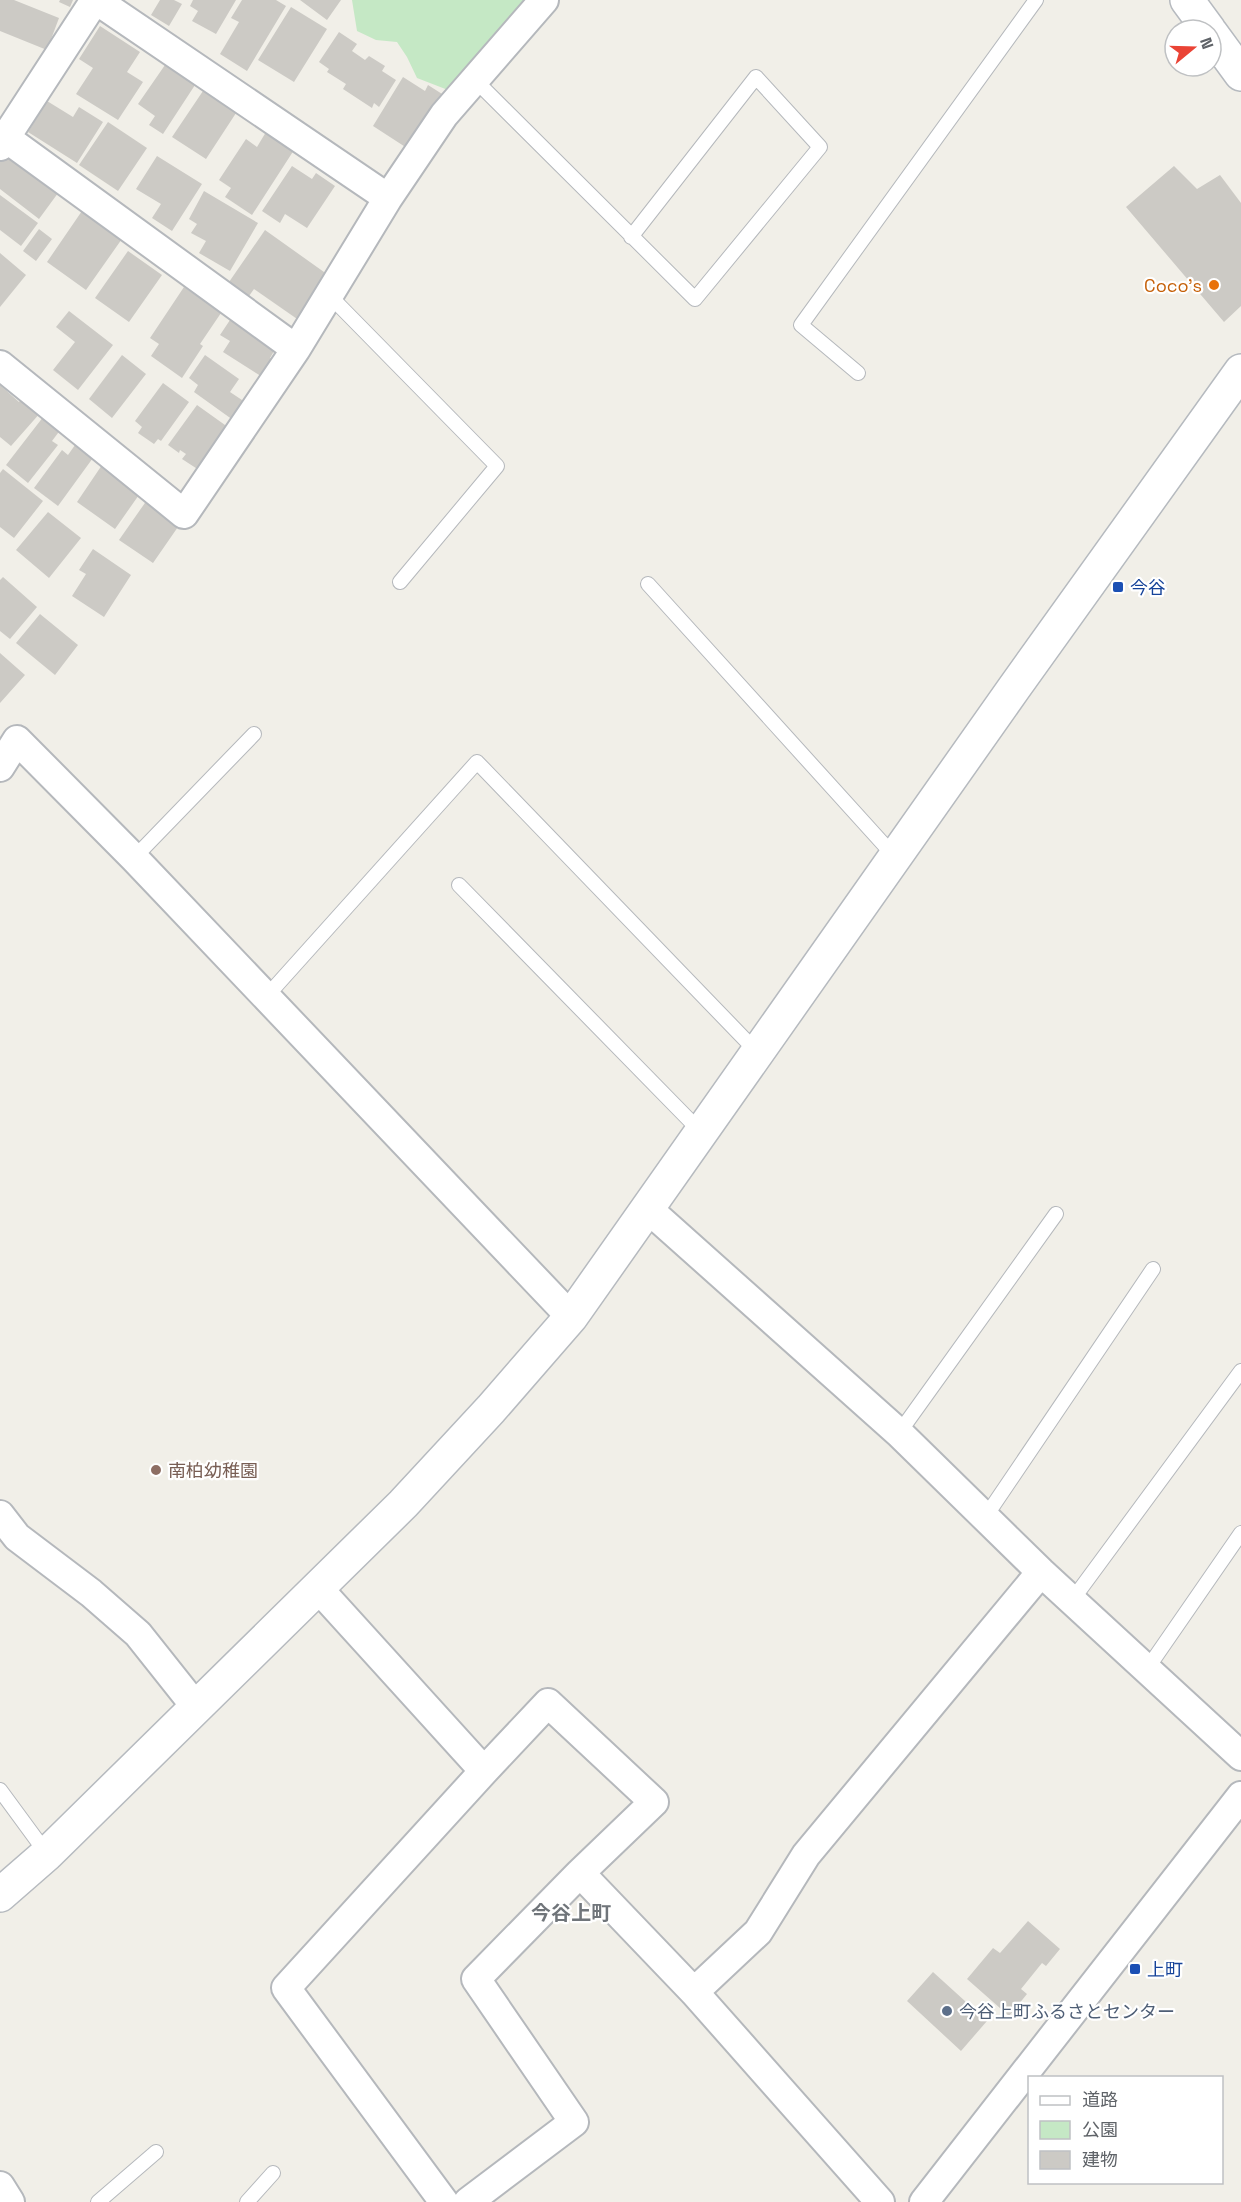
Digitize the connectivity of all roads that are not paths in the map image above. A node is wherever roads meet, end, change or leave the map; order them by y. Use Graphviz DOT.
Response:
graph roads {
  1 [pos="95,0"];
  2 [pos="544,0"];
  3 [pos="1036,0"];
  4 [pos="1187,0"];
  5 [pos="1200,18"];
  6 [pos="1223,50"];
  7 [pos="1241,74"];
  8 [pos="475,80"];
  9 [pos="3,142"];
  10 [pos="387,198"];
  11 [pos="631,237"];
  12 [pos="330,296"];
  13 [pos="296,349"];
  14 [pos="0,365"];
  15 [pos="1241,371"];
  16 [pos="858,373"];
  17 [pos="400,582"];
  18 [pos="648,584"];
  19 [pos="254,734"];
  20 [pos="0,767"];
  21 [pos="134,858"];
  22 [pos="896,858"];
  23 [pos="459,885"];
  24 [pos="266,997"];
  25 [pos="758,1053"];
  26 [pos="702,1133"];
  27 [pos="648,1209"];
  28 [pos="1056,1214"];
  29 [pos="1153,1269"];
  30 [pos="571,1317"];
  31 [pos="1241,1371"];
  32 [pos="899,1433"];
  33 [pos="0,1515"];
  34 [pos="986,1516"];
  35 [pos="1241,1533"];
  36 [pos="1041,1572"];
  37 [pos="317,1587"];
  38 [pos="1073,1599"];
  39 [pos="1147,1669"];
  40 [pos="196,1707"];
  41 [pos="1241,1756"];
  42 [pos="484,1770"];
  43 [pos="0,1790"];
  44 [pos="1241,1796"];
  45 [pos="46,1854"];
  46 [pos="580,1873"];
  47 [pos="0,1895"];
  48 [pos="694,1992"];
  49 [pos="156,2152"];
  50 [pos="273,2173"];
  51 [pos="0,2186"];
  52 [pos="472,2201"];
  53 [pos="10,2202"];
  54 [pos="98,2202"];
  55 [pos="247,2202"];
  56 [pos="444,2202"];
  57 [pos="880,2202"];
  58 [pos="924,2202"];
  1 -- 9 [label="street"];
  1 -- 10 [label="street"];
  2 -- 8 [label="street"];
  3 -- 16 [label="lane"];
  4 -- 5 [label="street"];
  6 -- 7 [label="street"];
  8 -- 10 [label="street"];
  8 -- 11 [label="lane"];
  9 -- 13 [label="street"];
  10 -- 12 [label="street"];
  11 -- 11 [label="lane"];
  12 -- 13 [label="street"];
  12 -- 17 [label="lane"];
  13 -- 14 [label="street"];
  15 -- 22 [label="street"];
  18 -- 22 [label="lane"];
  19 -- 21 [label="lane"];
  20 -- 21 [label="street"];
  21 -- 24 [label="street"];
  22 -- 25 [label="street"];
  23 -- 26 [label="lane"];
  24 -- 25 [label="lane"];
  24 -- 30 [label="street"];
  25 -- 26 [label="street"];
  26 -- 27 [label="street"];
  27 -- 30 [label="street"];
  27 -- 32 [label="street"];
  28 -- 32 [label="lane"];
  29 -- 34 [label="lane"];
  30 -- 37 [label="street"];
  31 -- 38 [label="lane"];
  32 -- 34 [label="street"];
  33 -- 40 [label="street"];
  34 -- 36 [label="street"];
  35 -- 39 [label="lane"];
  36 -- 38 [label="street"];
  36 -- 48 [label="street"];
  37 -- 40 [label="street"];
  37 -- 42 [label="street"];
  38 -- 39 [label="street"];
  39 -- 41 [label="street"];
  40 -- 45 [label="street"];
  42 -- 46 [label="street"];
  42 -- 56 [label="street"];
  43 -- 45 [label="lane"];
  44 -- 58 [label="street"];
  45 -- 47 [label="street"];
  46 -- 48 [label="street"];
  46 -- 52 [label="street"];
  48 -- 57 [label="street"];
  49 -- 54 [label="lane"];
  50 -- 55 [label="lane"];
  51 -- 53 [label="street"];
}
